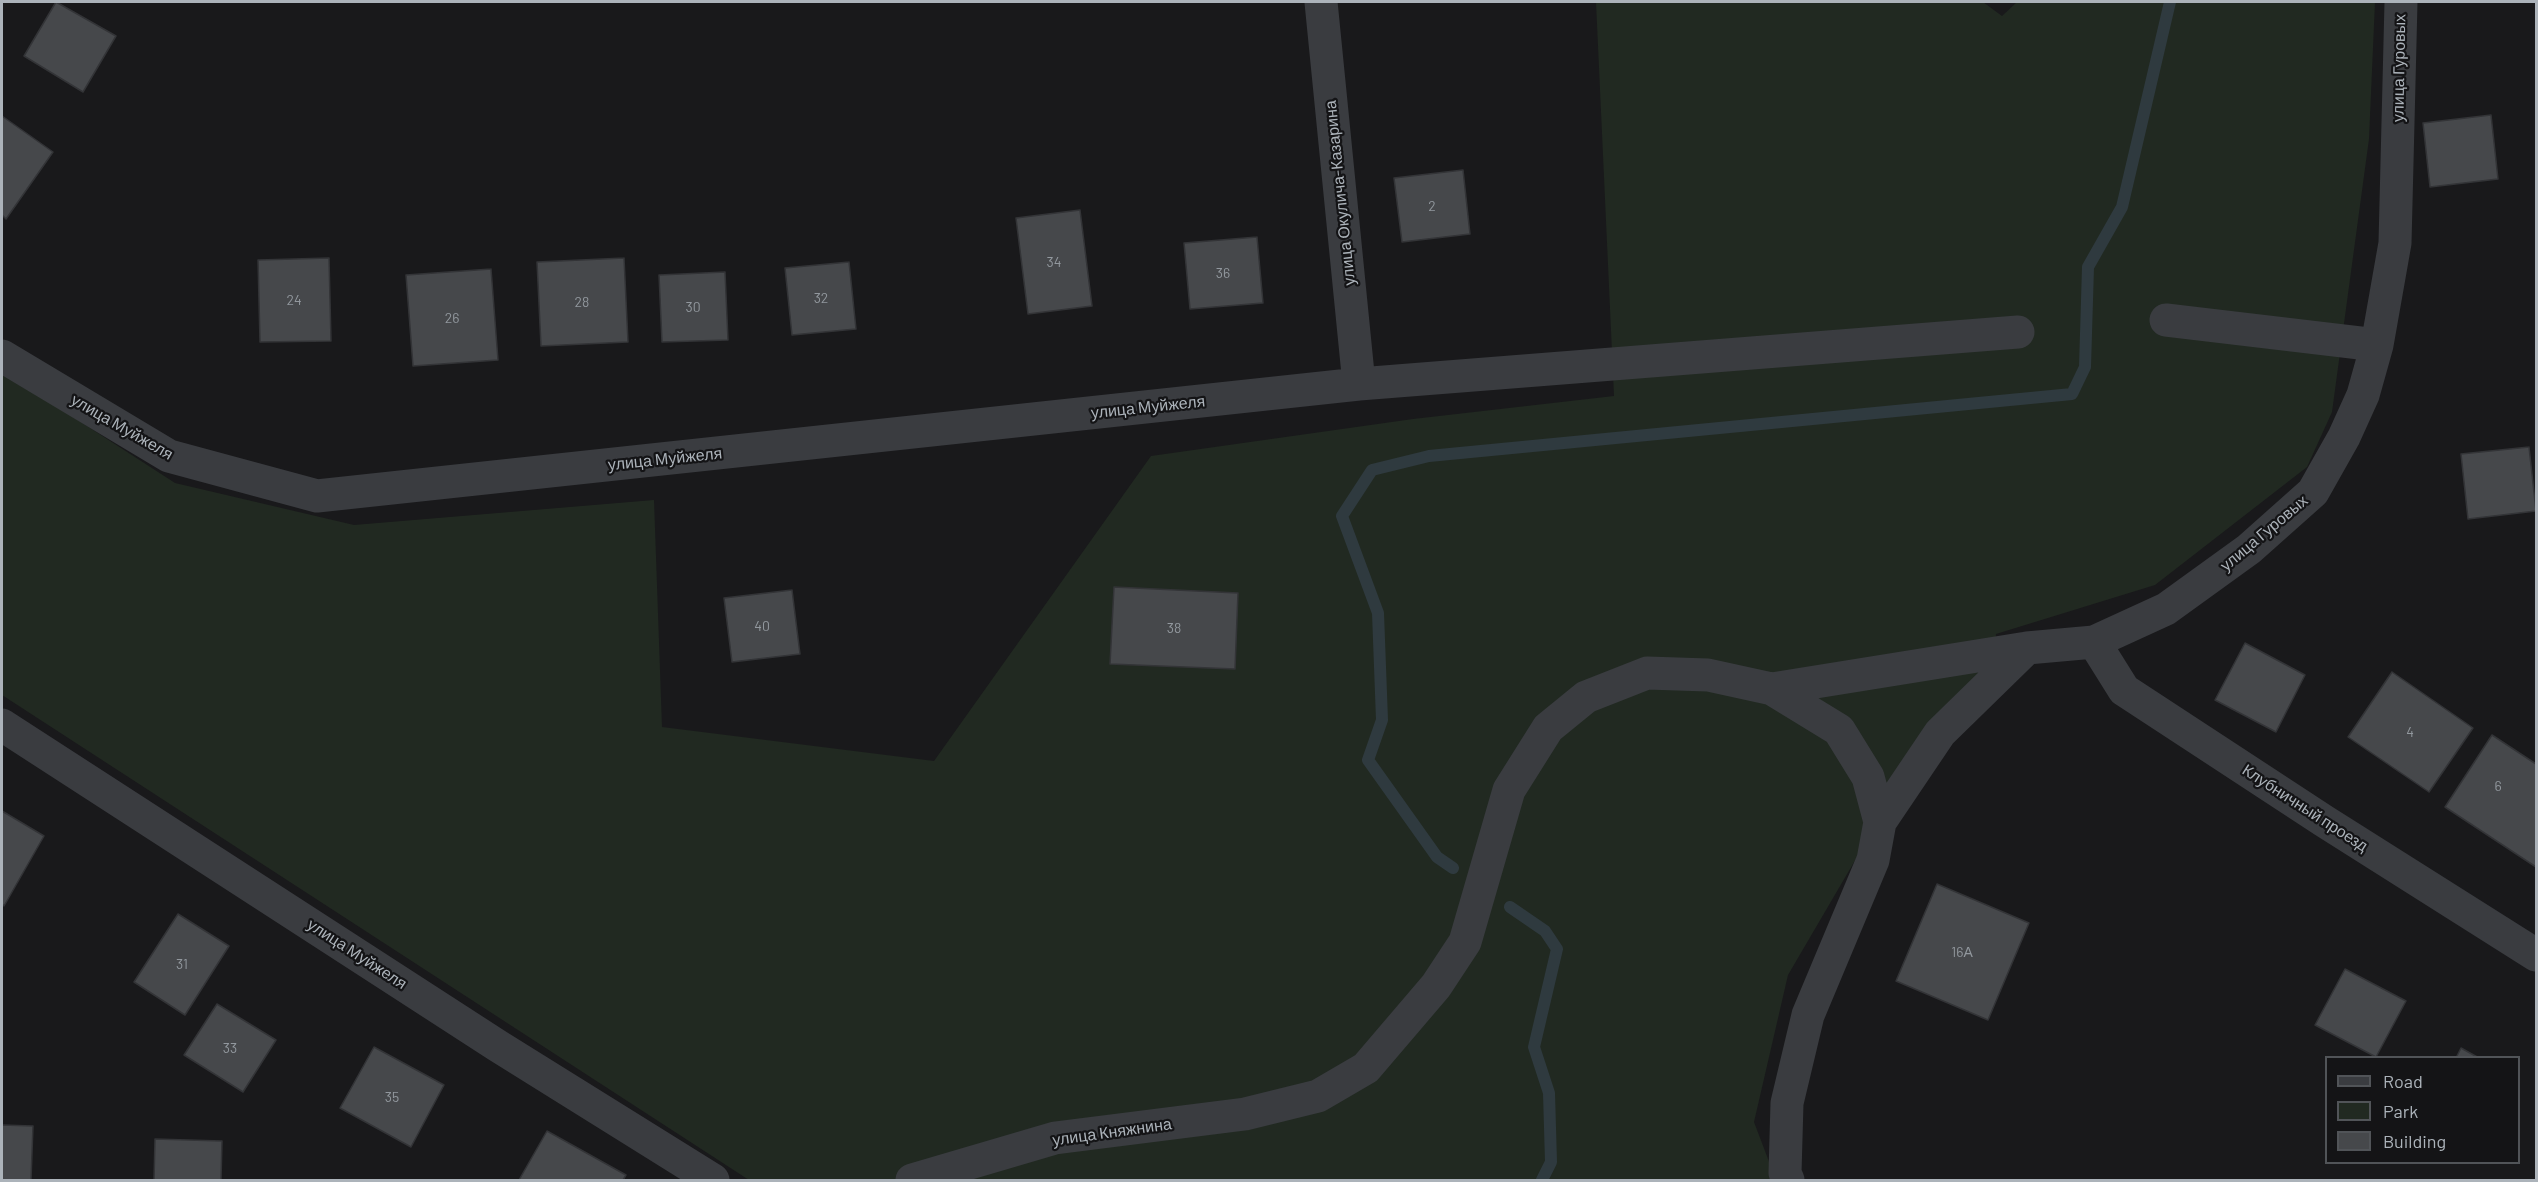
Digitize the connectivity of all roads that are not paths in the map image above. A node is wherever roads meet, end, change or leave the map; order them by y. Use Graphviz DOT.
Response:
graph roads {
  1 [pos="1321,2"];
  2 [pos="2401,2"];
  3 [pos="2166,320"];
  4 [pos="2018,332"];
  5 [pos="2377,345"];
  6 [pos="2,356"];
  7 [pos="1359,384"];
  8 [pos="2094,642"];
  9 [pos="2027,648"];
  10 [pos="1772,689"];
  11 [pos="2,725"];
  12 [pos="1880,822"];
  13 [pos="2536,954"];
  14 [pos="713,1180"];
  15 [pos="912,1180"];
  16 [pos="1788,1180"];
  1 -- 7 [label="street, улица Окулича-Казарина"];
  2 -- 5 [label="street, улица Гуровых"];
  3 -- 5 [label="street"];
  4 -- 7 [label="street, улица Муйжеля"];
  5 -- 8 [label="street, улица Гуровых"];
  6 -- 7 [label="street, улица Муйжеля"];
  8 -- 9 [label="street, улица Гуровых"];
  8 -- 13 [label="street, Клубничный проезд"];
  9 -- 10 [label="street, улица Гуровых"];
  9 -- 12 [label="street"];
  10 -- 12 [label="street"];
  10 -- 15 [label="street, улица Княжнина"];
  11 -- 14 [label="street, улица Муйжеля"];
  12 -- 16 [label="street"];
}
